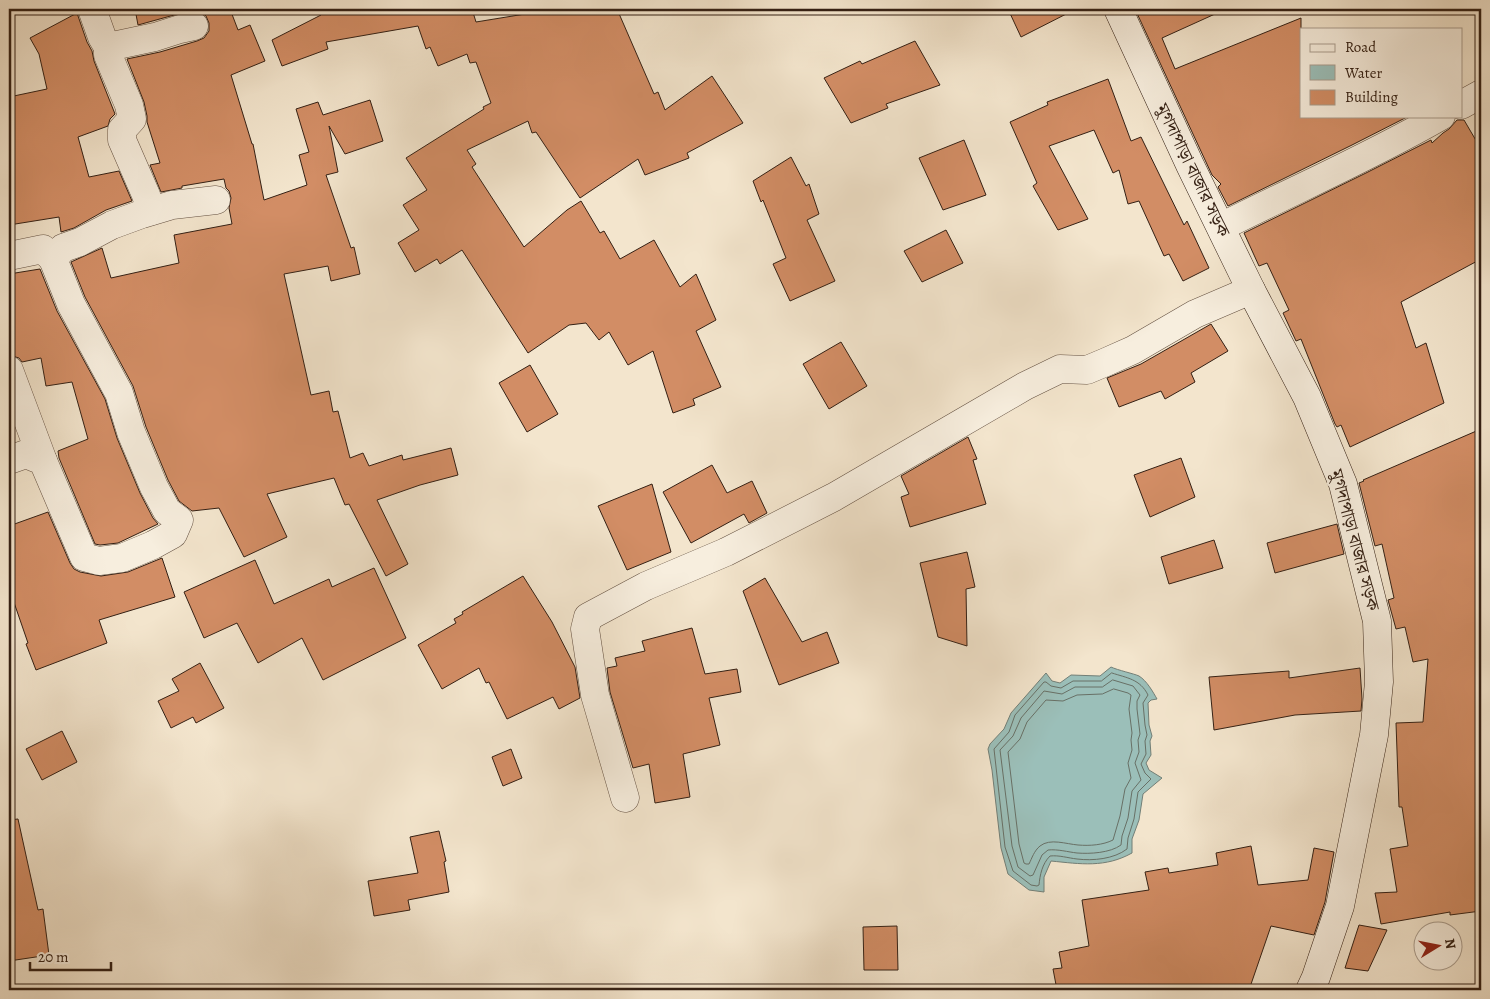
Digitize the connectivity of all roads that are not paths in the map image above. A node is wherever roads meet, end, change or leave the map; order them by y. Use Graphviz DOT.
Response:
graph roads {
  1 [pos="92,9"];
  2 [pos="1118,9"];
  3 [pos="194,26"];
  4 [pos="108,47"];
  5 [pos="1481,94"];
  6 [pos="1462,104"];
  7 [pos="1438,118"];
  8 [pos="216,200"];
  9 [pos="151,211"];
  10 [pos="1221,228"];
  11 [pos="9,256"];
  12 [pos="53,259"];
  13 [pos="1251,290"];
  14 [pos="9,370"];
  15 [pos="9,460"];
  16 [pos="43,461"];
  17 [pos="625,798"];
  18 [pos="1310,990"];
  1 -- 4 [label="street"];
  2 -- 10 [label="street, মুগদাপাড়া বাজার সড়ক"];
  3 -- 4 [label="street"];
  4 -- 9 [label="street"];
  5 -- 6 [label="street"];
  7 -- 10 [label="street"];
  8 -- 9 [label="street"];
  9 -- 12 [label="street"];
  10 -- 13 [label="street, মুগদাপাড়া বাজার সড়ক"];
  11 -- 12 [label="street"];
  12 -- 16 [label="street"];
  13 -- 17 [label="street"];
  13 -- 18 [label="street, মুগদাপাড়া বাজার সড়ক"];
  14 -- 16 [label="street"];
  15 -- 16 [label="street"];
}
